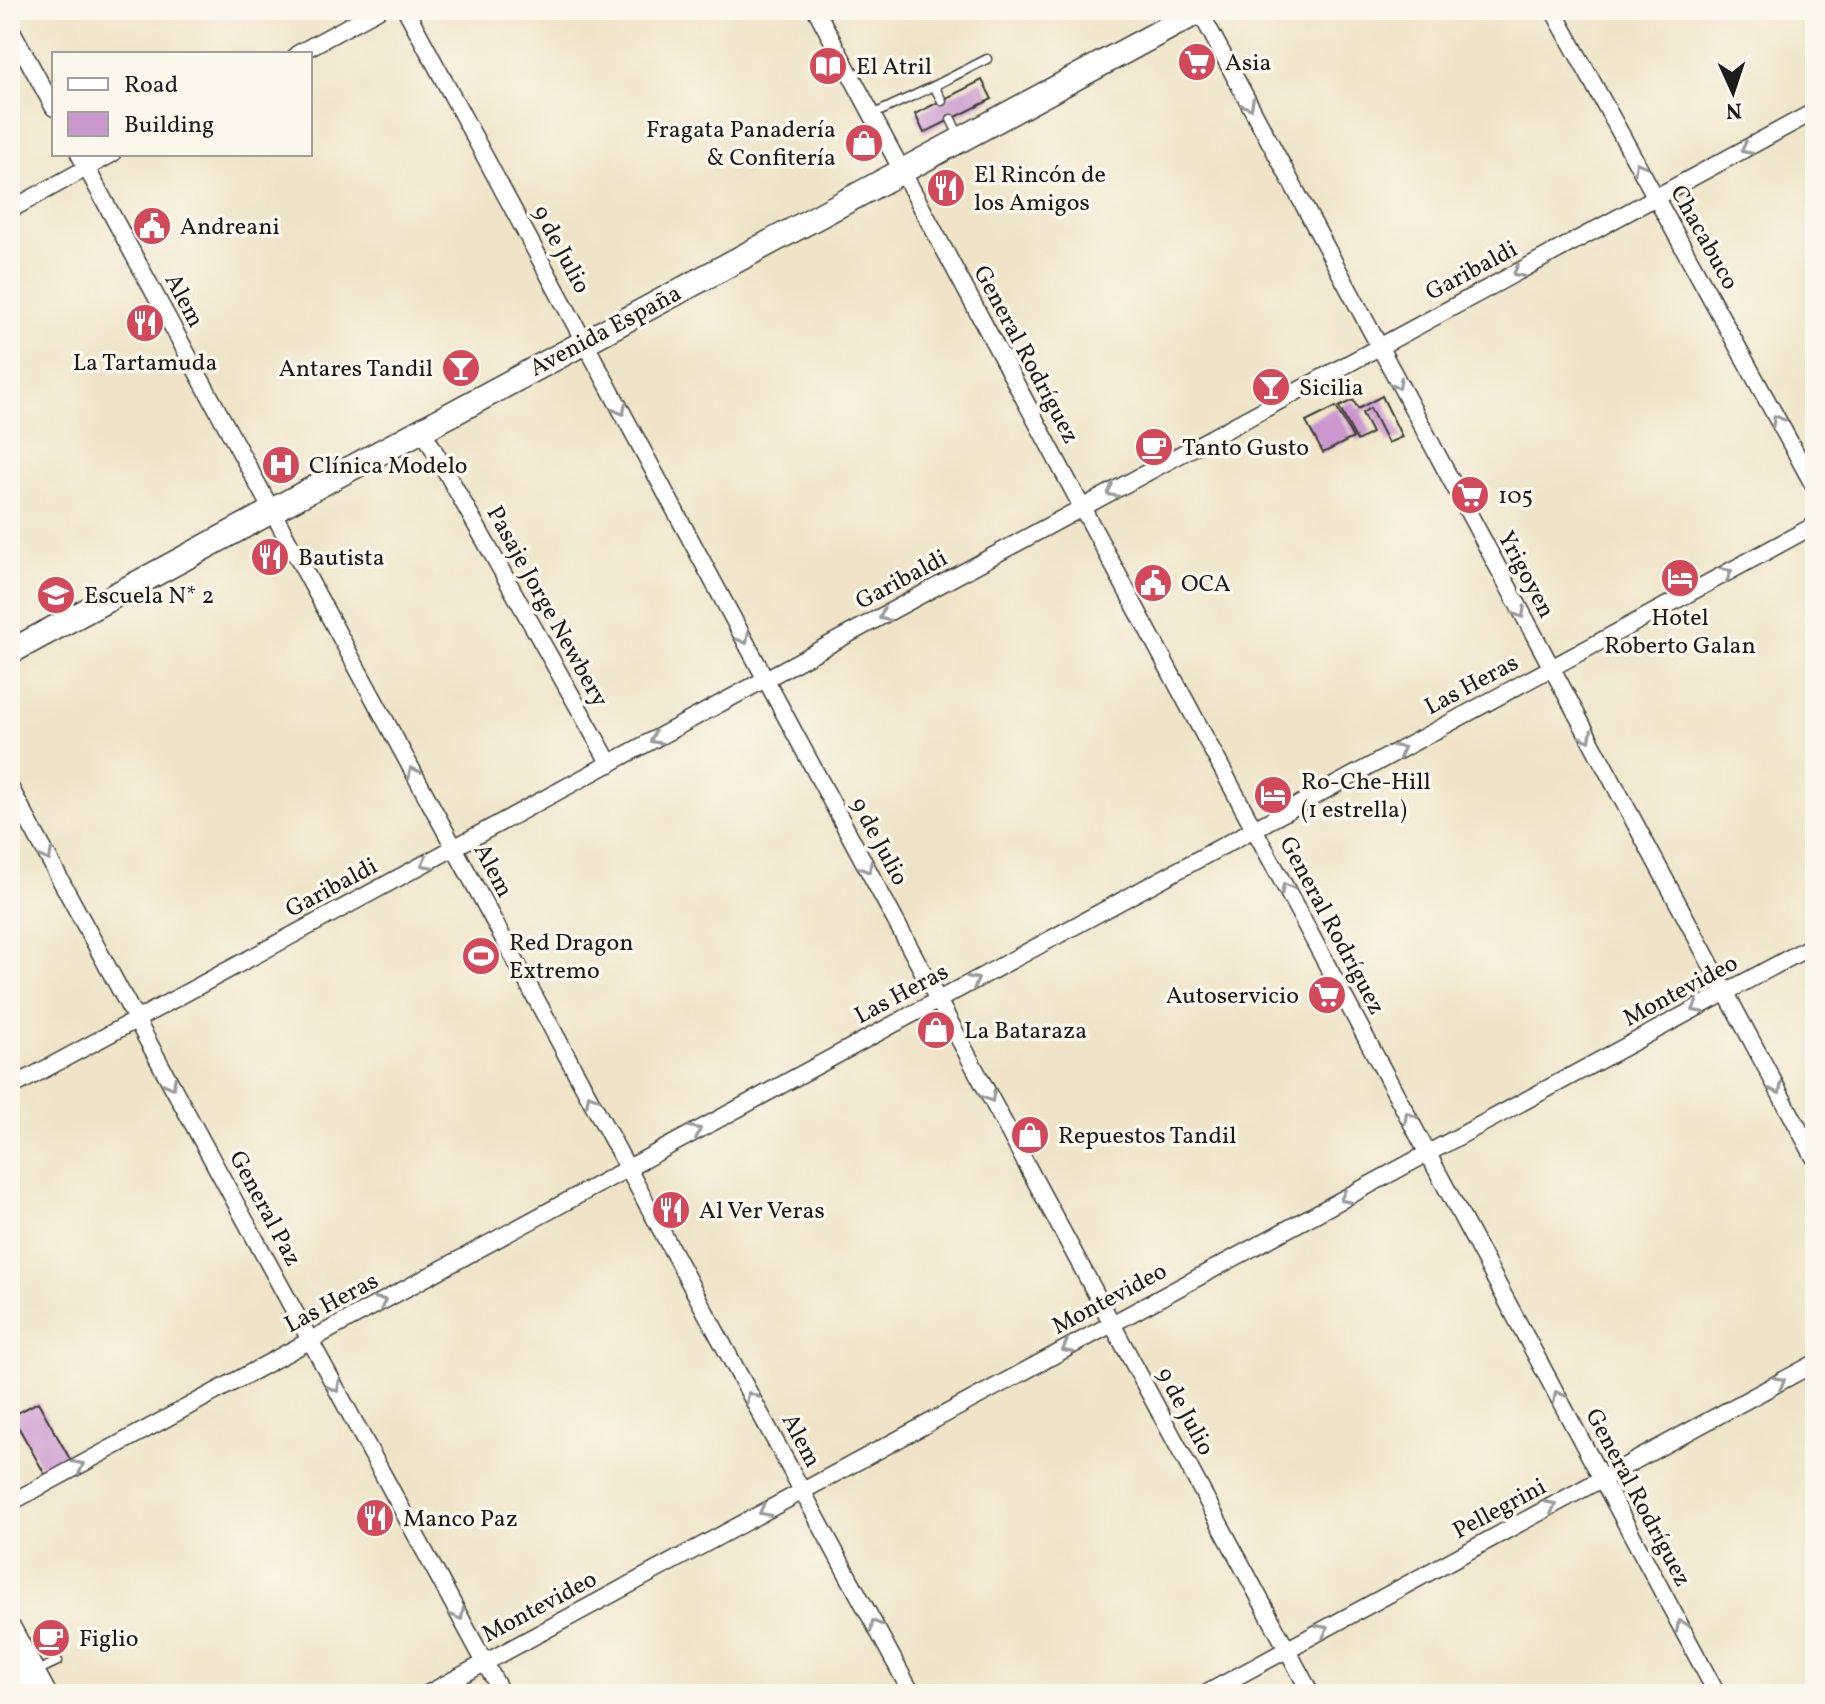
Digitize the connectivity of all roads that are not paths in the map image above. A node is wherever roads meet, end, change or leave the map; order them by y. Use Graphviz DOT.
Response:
graph roads {
  1 [pos="378,10"];
  2 [pos="406,10"];
  3 [pos="816,10"];
  4 [pos="1200,10"];
  5 [pos="1553,10"];
  6 [pos="10,27"];
  7 [pos="301,52"];
  8 [pos="987,59"];
  9 [pos="934,86"];
  10 [pos="942,101"];
  11 [pos="52,104"];
  12 [pos="1815,111"];
  13 [pos="872,115"];
  14 [pos="104,156"];
  15 [pos="83,161"];
  16 [pos="901,170"];
  17 [pos="1656,198"];
  18 [pos="10,210"];
  19 [pos="584,342"];
  20 [pos="1378,348"];
  21 [pos="422,429"];
  22 [pos="1815,488"];
  23 [pos="1083,508"];
  24 [pos="272,510"];
  25 [pos="1815,525"];
  26 [pos="10,652"];
  27 [pos="1550,668"];
  28 [pos="766,679"];
  29 [pos="610,764"];
  30 [pos="10,787"];
  31 [pos="1254,829"];
  32 [pos="454,848"];
  33 [pos="1815,944"];
  34 [pos="1725,993"];
  35 [pos="938,1000"];
  36 [pos="136,1020"];
  37 [pos="10,1088"];
  38 [pos="1428,1153"];
  39 [pos="1815,1159"];
  40 [pos="628,1168"];
  41 [pos="1112,1324"];
  42 [pos="310,1341"];
  43 [pos="1815,1363"];
  44 [pos="1602,1479"];
  45 [pos="802,1491"];
  46 [pos="10,1503"];
  47 [pos="10,1631"];
  48 [pos="1287,1649"];
  49 [pos="58,1661"];
  50 [pos="485,1663"];
  51 [pos="27,1684"];
  52 [pos="427,1694"];
  53 [pos="502,1694"];
  54 [pos="912,1694"];
  55 [pos="1205,1694"];
  56 [pos="1311,1694"];
  57 [pos="1717,1694"];
  1 -- 7 [label="street"];
  2 -- 19 [label="street, 9 de Julio"];
  3 -- 13 [label="street, General Rodríguez"];
  4 -- 16 [label="main road, Avenida España"];
  4 -- 20 [label="street, Yrigoyen, one-way"];
  17 -- 5 [label="street, Chacabuco, one-way"];
  6 -- 11 [label="street"];
  8 -- 9 [label="lane"];
  9 -- 10 [label="lane"];
  9 -- 13 [label="lane"];
  12 -- 17 [label="street, Garibaldi, one-way"];
  13 -- 16 [label="street, General Rodríguez"];
  14 -- 15 [label="street"];
  15 -- 18 [label="street"];
  15 -- 24 [label="street, Alem"];
  16 -- 19 [label="main road, Avenida España"];
  16 -- 23 [label="street, General Rodríguez"];
  17 -- 20 [label="street, Garibaldi, one-way"];
  22 -- 17 [label="street, Chacabuco, one-way"];
  19 -- 21 [label="main road, Avenida España"];
  19 -- 28 [label="street, 9 de Julio, one-way"];
  20 -- 23 [label="street, Garibaldi, one-way"];
  20 -- 27 [label="street, Yrigoyen, one-way"];
  21 -- 24 [label="main road, Avenida España"];
  21 -- 29 [label="street, Pasaje Jorge Newbery"];
  23 -- 28 [label="street, Garibaldi, one-way"];
  23 -- 31 [label="street, General Rodríguez"];
  24 -- 26 [label="main road, Avenida España"];
  32 -- 24 [label="street, Alem, one-way"];
  27 -- 25 [label="street, Las Heras, one-way"];
  31 -- 27 [label="street, Las Heras, one-way"];
  27 -- 34 [label="street, Yrigoyen, one-way"];
  28 -- 29 [label="street, Garibaldi, one-way"];
  28 -- 35 [label="street, 9 de Julio, one-way"];
  29 -- 32 [label="street, Garibaldi"];
  30 -- 36 [label="street, General Paz, one-way"];
  35 -- 31 [label="street, Las Heras, one-way"];
  38 -- 31 [label="street, General Rodríguez, one-way"];
  32 -- 36 [label="street, Garibaldi, one-way"];
  40 -- 32 [label="street, Alem, one-way"];
  33 -- 34 [label="street, Montevideo"];
  34 -- 38 [label="street, Montevideo, one-way"];
  34 -- 39 [label="street, Yrigoyen, one-way"];
  40 -- 35 [label="street, Las Heras, one-way"];
  35 -- 41 [label="street, 9 de Julio, one-way"];
  36 -- 37 [label="street, Garibaldi"];
  36 -- 42 [label="street, General Paz, one-way"];
  38 -- 41 [label="street, Montevideo, one-way"];
  44 -- 38 [label="street, General Rodríguez, one-way"];
  42 -- 40 [label="street, Las Heras, one-way"];
  45 -- 40 [label="street, Alem, one-way"];
  41 -- 45 [label="street, Montevideo, one-way"];
  41 -- 48 [label="street, 9 de Julio"];
  46 -- 42 [label="street, Las Heras, one-way"];
  42 -- 50 [label="street, General Paz, one-way"];
  44 -- 43 [label="street, Pellegrini, one-way"];
  48 -- 44 [label="street, Pellegrini, one-way"];
  57 -- 44 [label="street, General Rodríguez, one-way"];
  45 -- 50 [label="street, Montevideo, one-way"];
  54 -- 45 [label="street, Alem, one-way"];
  47 -- 51 [label="main road"];
  48 -- 55 [label="street, Pellegrini"];
  48 -- 56 [label="street, 9 de Julio"];
  49 -- 51 [label="lane"];
  50 -- 52 [label="street, Montevideo"];
  50 -- 53 [label="street, General Paz"];
}
